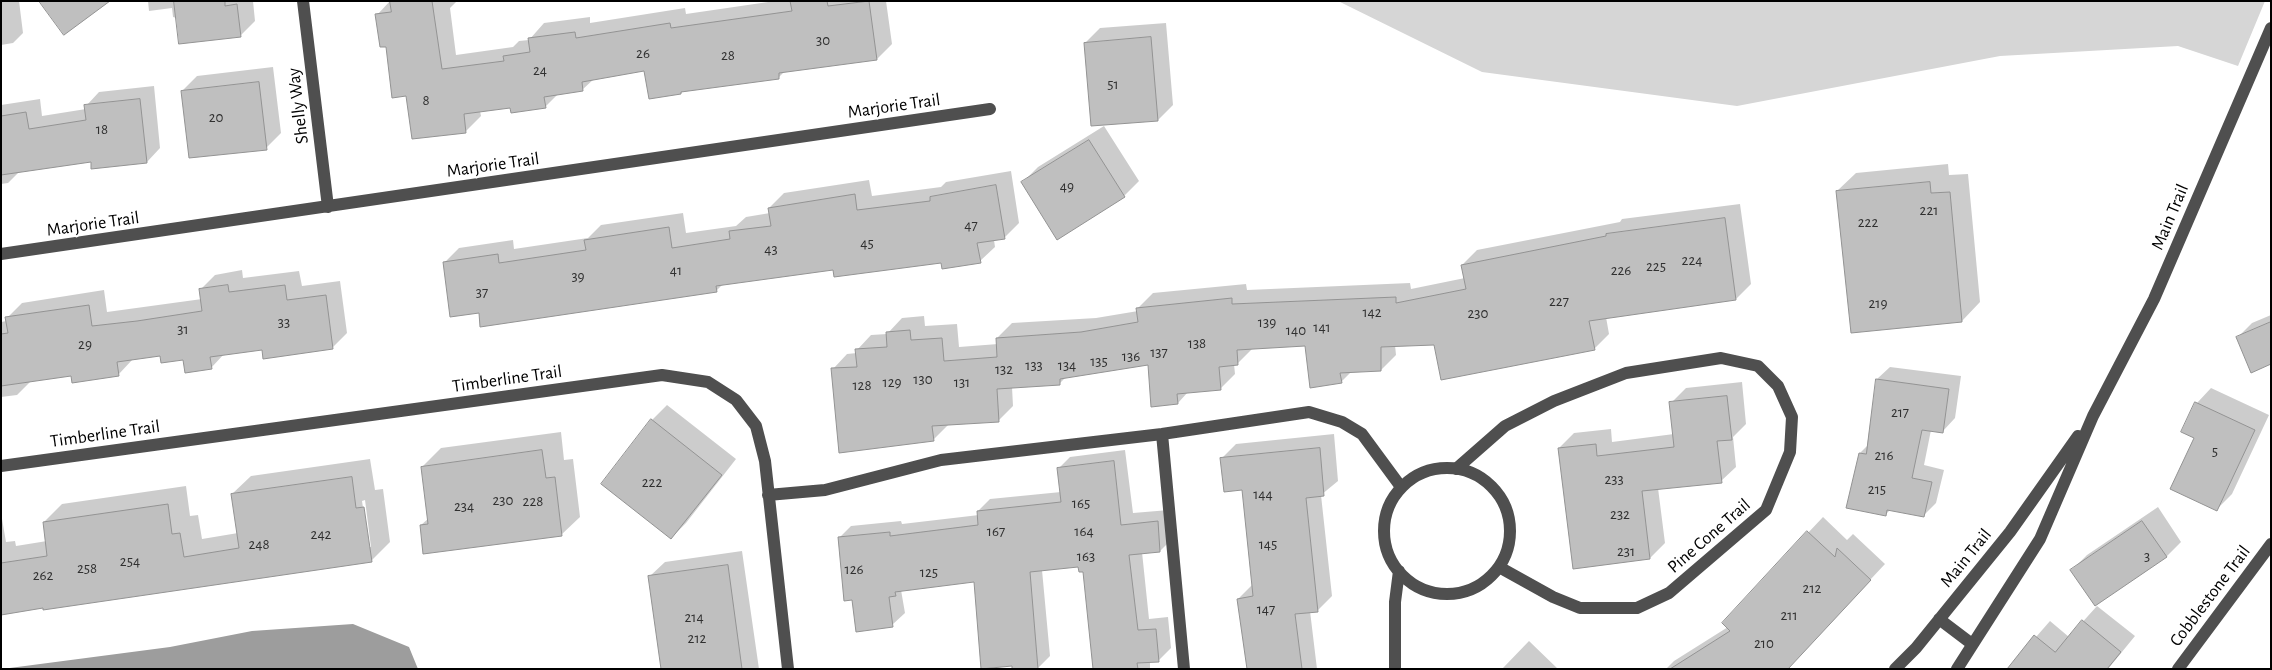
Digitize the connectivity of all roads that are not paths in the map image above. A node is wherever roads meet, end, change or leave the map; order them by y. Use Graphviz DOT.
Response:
graph roads {
  1 [pos="303,1"];
  2 [pos="2271,28"];
  3 [pos="990,110"];
  4 [pos="328,207"];
  5 [pos="1,254"];
  6 [pos="2093,416"];
  7 [pos="1162,434"];
  8 [pos="1,466"];
  9 [pos="1456,469"];
  10 [pos="1402,487"];
  11 [pos="768,495"];
  12 [pos="2271,544"];
  13 [pos="1498,567"];
  14 [pos="1399,571"];
  15 [pos="1939,619"];
  16 [pos="1972,644"];
  17 [pos="788,669"];
  18 [pos="1184,669"];
  19 [pos="1395,669"];
  20 [pos="1895,669"];
  21 [pos="1957,669"];
  22 [pos="2178,669"];
  1 -- 4 [label="street, Shelly Way"];
  2 -- 6 [label="street, Main Trail"];
  3 -- 4 [label="street, Marjorie Trail"];
  4 -- 5 [label="street, Marjorie Trail"];
  6 -- 15 [label="street, Main Trail"];
  6 -- 16 [label="street, Main Trail"];
  7 -- 10 [label="street"];
  7 -- 11 [label="street"];
  7 -- 18 [label="street"];
  8 -- 11 [label="street, Timberline Trail"];
  9 -- 10 [label="street"];
  9 -- 13 [label="street"];
  9 -- 13 [label="street, Pine Cone Trail"];
  10 -- 14 [label="street"];
  11 -- 17 [label="street, Timberline Trail"];
  12 -- 22 [label="street, Cobblestone Trail"];
  13 -- 14 [label="street"];
  14 -- 19 [label="street"];
  15 -- 16 [label="street"];
  15 -- 20 [label="street, Main Trail"];
  16 -- 21 [label="street, Main Trail"];
}
